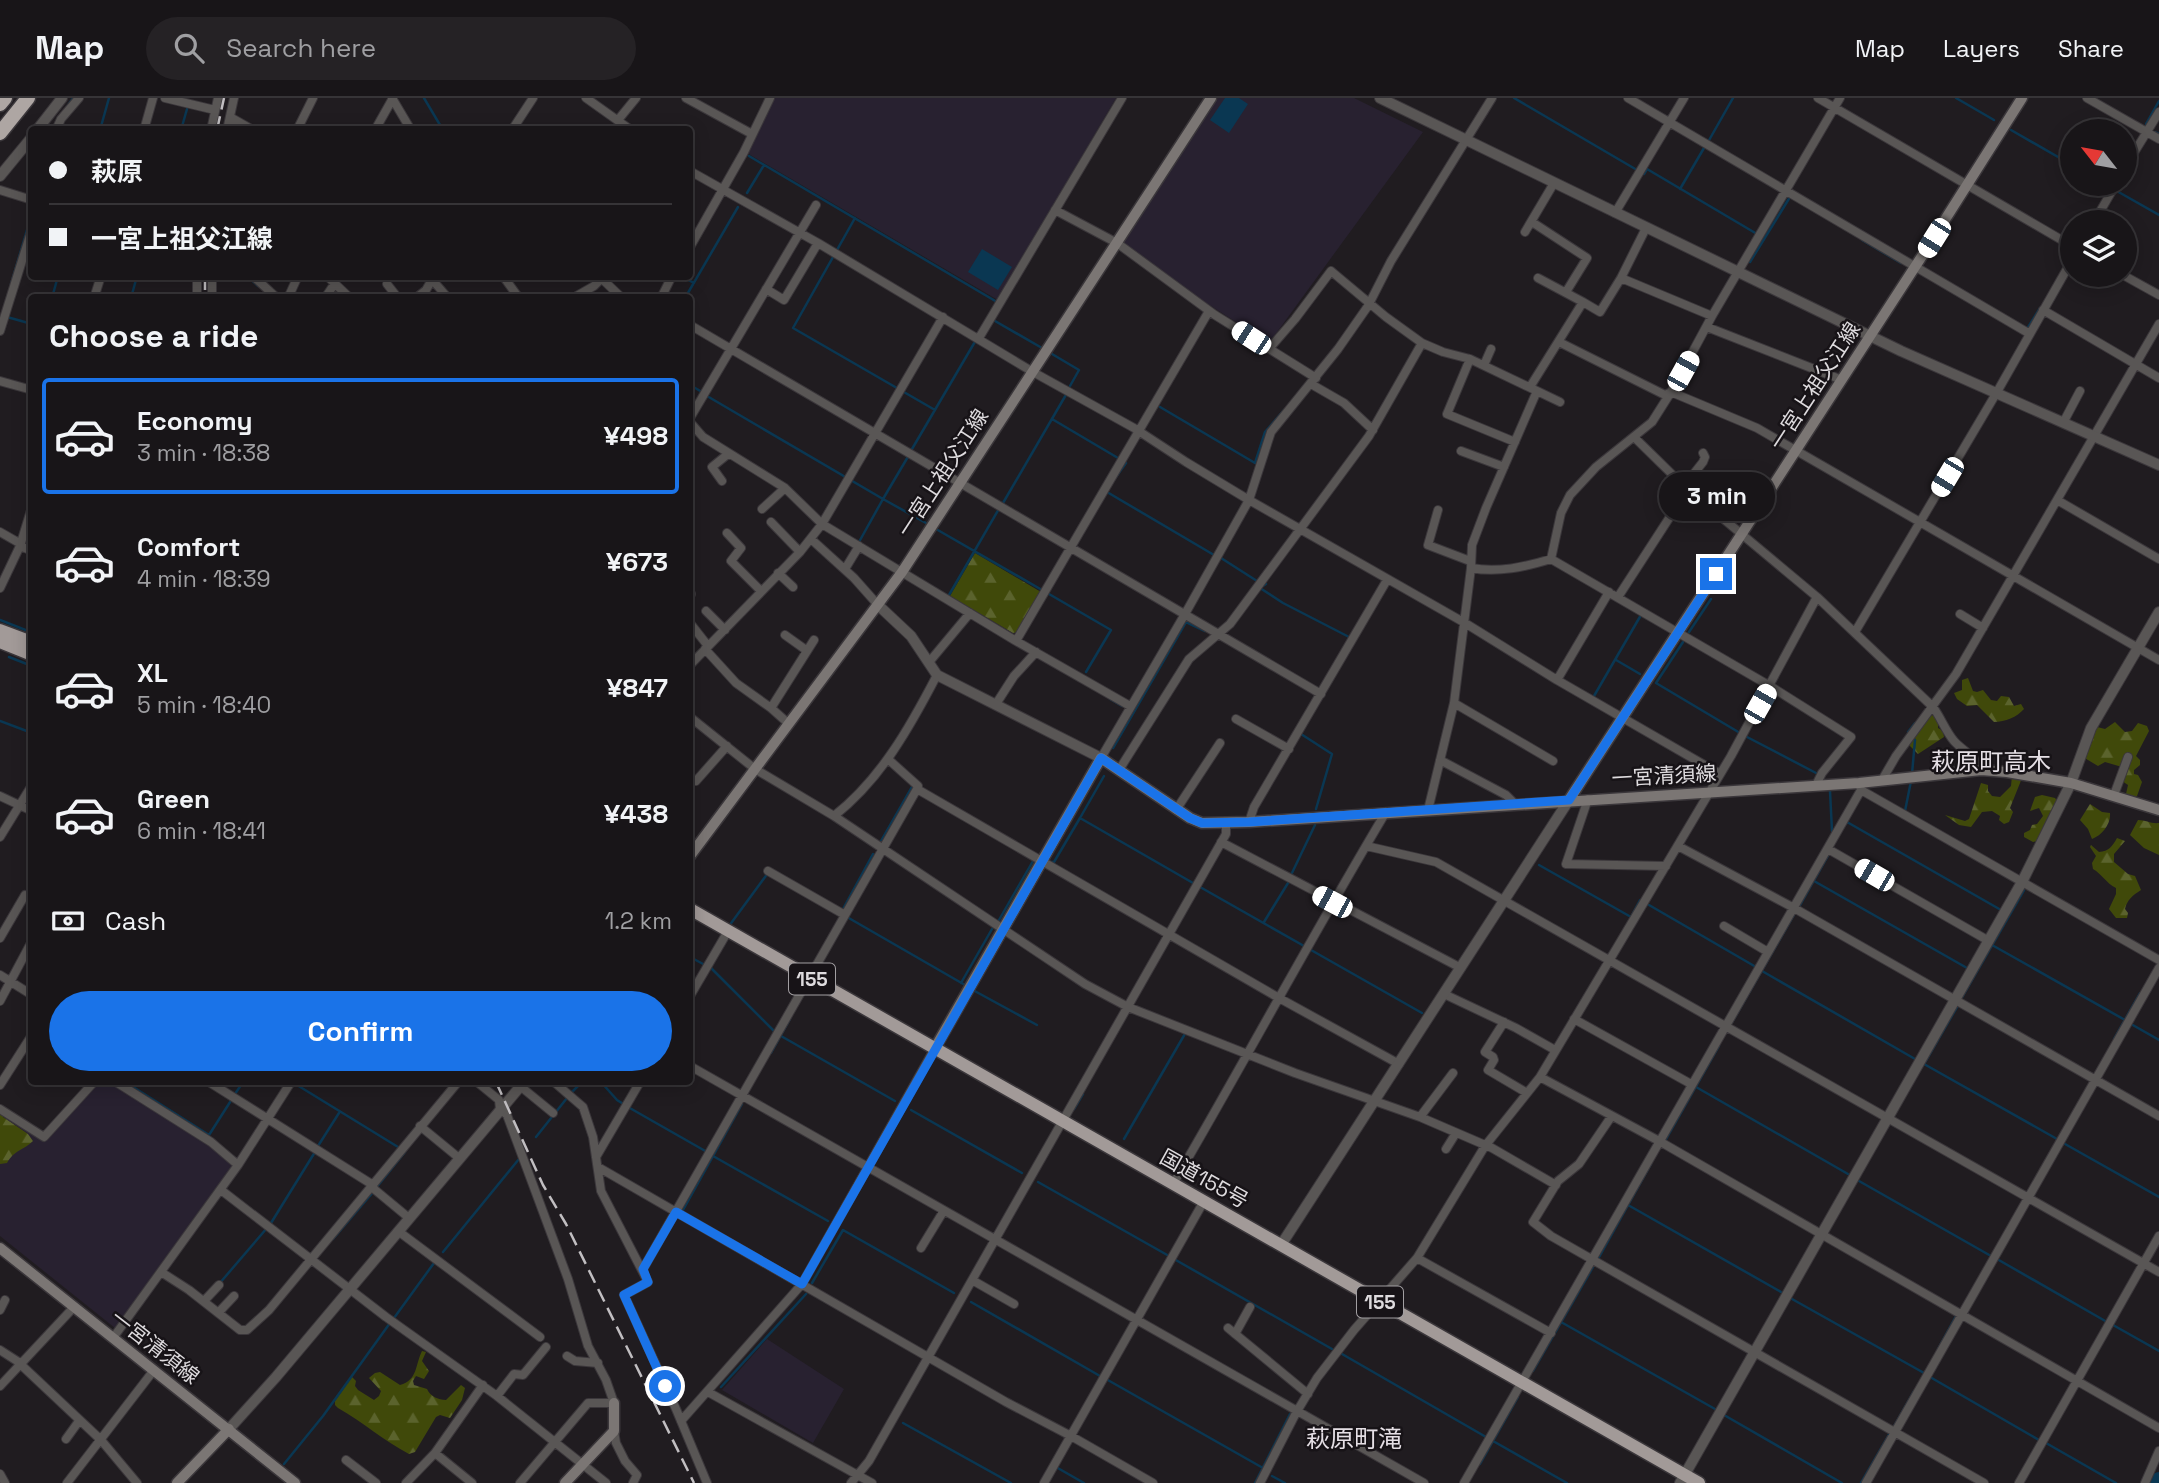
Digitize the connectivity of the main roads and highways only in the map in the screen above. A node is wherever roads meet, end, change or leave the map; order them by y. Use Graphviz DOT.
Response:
graph roads {
  1 [pos="5,98"];
  2 [pos="28,98"];
  3 [pos="1211,98"];
  4 [pos="2022,98"];
  5 [pos="0,104"];
  6 [pos="0,133"];
  7 [pos="0,630"];
  8 [pos="28,640"];
  9 [pos="0,642"];
  10 [pos="28,653"];
  11 [pos="1569,800"];
  12 [pos="2159,810"];
  13 [pos="693,852"];
  14 [pos="693,911"];
  15 [pos="935,1048"];
  16 [pos="0,1248"];
  17 [pos="614,1403"];
  18 [pos="229,1429"];
  19 [pos="1682,1479"];
  20 [pos="292,1482"];
  21 [pos="177,1483"];
  22 [pos="565,1483"];
  23 [pos="1699,1483"];
  1 -- 5 [label="highway"];
  2 -- 6 [label="highway"];
  3 -- 13 [label="main road, 一宮上祖父江線"];
  4 -- 11 [label="main road, 一宮上祖父江線"];
  7 -- 8 [label="highway"];
  9 -- 10 [label="highway"];
  11 -- 12 [label="main road, 一宮清須線"];
  11 -- 15 [label="main road, 一宮清須線"];
  14 -- 15 [label="highway, 国道155号 / 155"];
  15 -- 19 [label="highway, 国道155号 / 155"];
  16 -- 18 [label="main road, 一宮清須線"];
  17 -- 22 [label="main road"];
  18 -- 20 [label="main road, 一宮清須線"];
  18 -- 21 [label="main road"];
  19 -- 23 [label="highway, 国道155号 / 155"];
}
